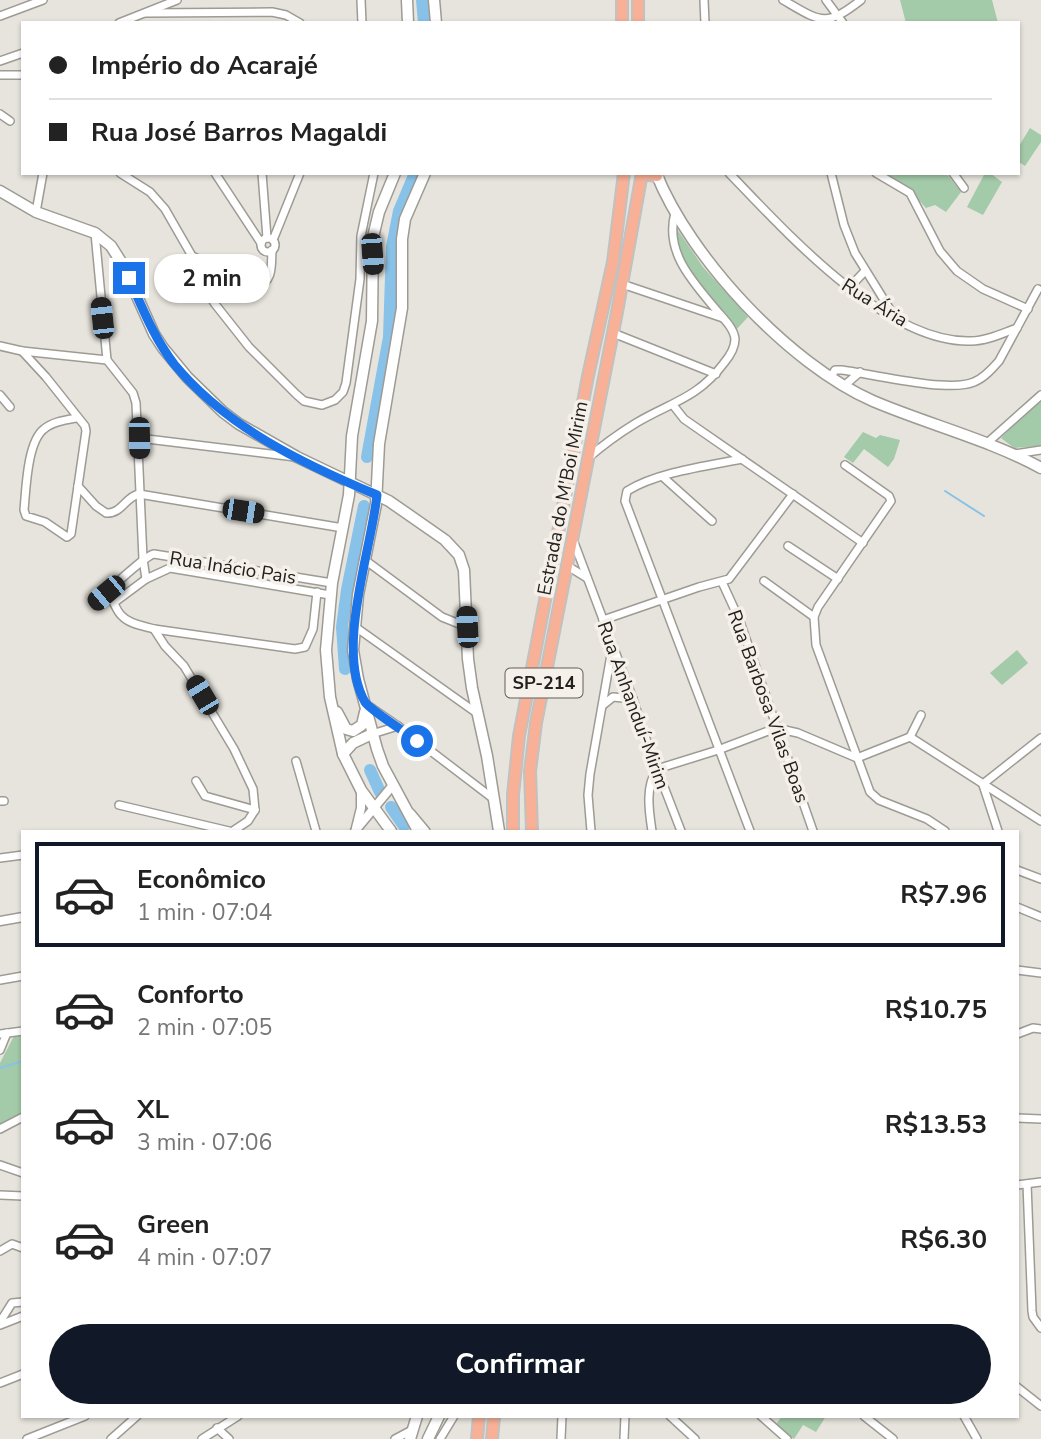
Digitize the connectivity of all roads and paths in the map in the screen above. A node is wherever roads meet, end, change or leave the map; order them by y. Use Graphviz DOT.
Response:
graph roads {
  1 [pos="16,0"];
  2 [pos="43,0"];
  3 [pos="177,0"];
  4 [pos="360,0"];
  5 [pos="407,0"];
  6 [pos="435,0"];
  7 [pos="622,0"];
  8 [pos="638,0"];
  9 [pos="704,0"];
  10 [pos="783,0"];
  11 [pos="827,0"];
  12 [pos="861,0"];
  13 [pos="19,9"];
  14 [pos="146,13"];
  15 [pos="0,16"];
  16 [pos="841,20"];
  17 [pos="124,21"];
  18 [pos="296,21"];
  19 [pos="362,21"];
  20 [pos="408,21"];
  21 [pos="436,21"];
  22 [pos="622,21"];
  23 [pos="638,21"];
  24 [pos="705,21"];
  25 [pos="21,54"];
  26 [pos="0,61"];
  27 [pos="0,75"];
  28 [pos="21,75"];
  29 [pos="0,114"];
  30 [pos="10,121"];
  31 [pos="43,175"];
  32 [pos="123,175"];
  33 [pos="217,175"];
  34 [pos="262,175"];
  35 [pos="299,175"];
  36 [pos="374,175"];
  37 [pos="394,175"];
  38 [pos="424,175"];
  39 [pos="624,175"];
  40 [pos="642,175"];
  41 [pos="656,175"];
  42 [pos="731,175"];
  43 [pos="832,175"];
  44 [pos="879,175"];
  45 [pos="954,175"];
  46 [pos="964,188"];
  47 [pos="0,191"];
  48 [pos="36,212"];
  49 [pos="675,213"];
  50 [pos="95,233"];
  51 [pos="360,236"];
  52 [pos="373,237"];
  53 [pos="268,239"];
  54 [pos="269,251"];
  55 [pos="192,256"];
  56 [pos="865,271"];
  57 [pos="622,284"];
  58 [pos="848,289"];
  59 [pos="1038,289"];
  60 [pos="1028,309"];
  61 [pos="894,317"];
  62 [pos="723,318"];
  63 [pos="1017,328"];
  64 [pos="613,333"];
  65 [pos="0,346"];
  66 [pos="22,351"];
  67 [pos="107,360"];
  68 [pos="860,372"];
  69 [pos="716,374"];
  70 [pos="831,377"];
  71 [pos="845,385"];
  72 [pos="0,395"];
  73 [pos="1041,395"];
  74 [pos="673,405"];
  75 [pos="10,407"];
  76 [pos="76,418"];
  77 [pos="139,438"];
  78 [pos="985,444"];
  79 [pos="277,446"];
  80 [pos="1041,450"];
  81 [pos="262,453"];
  82 [pos="1013,454"];
  83 [pos="297,457"];
  84 [pos="587,459"];
  85 [pos="742,459"];
  86 [pos="845,465"];
  87 [pos="1041,468"];
  88 [pos="663,477"];
  89 [pos="351,483"];
  90 [pos="78,486"];
  91 [pos="139,494"];
  92 [pos="793,494"];
  93 [pos="377,495"];
  94 [pos="712,521"];
  95 [pos="343,528"];
  96 [pos="572,536"];
  97 [pos="557,542"];
  98 [pos="863,543"];
  99 [pos="788,546"];
  100 [pos="143,559"];
  101 [pos="365,560"];
  102 [pos="566,565"];
  103 [pos="146,579"];
  104 [pos="588,579"];
  105 [pos="838,579"];
  106 [pos="725,581"];
  107 [pos="764,581"];
  108 [pos="332,583"];
  109 [pos="317,592"];
  110 [pos="106,593"];
  111 [pos="330,595"];
  112 [pos="663,598"];
  113 [pos="95,602"];
  114 [pos="115,602"];
  115 [pos="814,617"];
  116 [pos="603,620"];
  117 [pos="354,626"];
  118 [pos="467,627"];
  119 [pos="154,629"];
  120 [pos="612,647"];
  121 [pos="330,697"];
  122 [pos="633,699"];
  123 [pos="366,704"];
  124 [pos="603,705"];
  125 [pos="478,715"];
  126 [pos="921,715"];
  127 [pos="398,726"];
  128 [pos="776,728"];
  129 [pos="372,734"];
  130 [pos="910,737"];
  131 [pos="1041,738"];
  132 [pos="718,750"];
  133 [pos="343,754"];
  134 [pos="857,758"];
  135 [pos="296,761"];
  136 [pos="657,769"];
  137 [pos="196,781"];
  138 [pos="393,785"];
  139 [pos="983,785"];
  140 [pos="361,790"];
  141 [pos="495,800"];
  142 [pos="119,805"];
  143 [pos="405,808"];
  144 [pos="255,810"];
  145 [pos="374,810"];
  146 [pos="1041,821"];
  147 [pos="227,830"];
  148 [pos="233,830"];
  149 [pos="316,830"];
  150 [pos="355,830"];
  151 [pos="356,830"];
  152 [pos="390,830"];
  153 [pos="417,830"];
  154 [pos="425,830"];
  155 [pos="499,830"];
  156 [pos="513,830"];
  157 [pos="532,830"];
  158 [pos="591,830"];
  159 [pos="652,830"];
  160 [pos="681,830"];
  161 [pos="750,830"];
  162 [pos="814,830"];
  163 [pos="944,830"];
  164 [pos="998,830"];
  165 [pos="21,855"];
  166 [pos="0,858"];
  167 [pos="1019,871"];
  168 [pos="1041,879"];
  169 [pos="1019,909"];
  170 [pos="1041,916"];
  171 [pos="21,917"];
  172 [pos="0,920"];
  173 [pos="1019,970"];
  174 [pos="1041,973"];
  175 [pos="21,976"];
  176 [pos="0,980"];
  177 [pos="1041,1029"];
  178 [pos="21,1031"];
  179 [pos="1019,1033"];
  180 [pos="3,1034"];
  181 [pos="0,1050"];
  182 [pos="21,1118"];
  183 [pos="1019,1118"];
  184 [pos="1041,1119"];
  185 [pos="0,1129"];
  186 [pos="0,1165"];
  187 [pos="21,1172"];
  188 [pos="1041,1182"];
  189 [pos="1027,1184"];
  190 [pos="1019,1185"];
  191 [pos="0,1195"];
  192 [pos="21,1196"];
  193 [pos="21,1247"];
  194 [pos="0,1251"];
  195 [pos="21,1301"];
  196 [pos="21,1317"];
  197 [pos="0,1323"];
  198 [pos="1041,1328"];
  199 [pos="21,1375"];
  200 [pos="0,1383"];
  201 [pos="1019,1389"];
  202 [pos="1041,1406"];
  203 [pos="80,1418"];
  204 [pos="135,1418"];
  205 [pos="232,1418"];
  206 [pos="438,1418"];
  207 [pos="453,1418"];
  208 [pos="480,1418"];
  209 [pos="494,1418"];
  210 [pos="561,1418"];
  211 [pos="625,1418"];
  212 [pos="672,1418"];
  213 [pos="763,1418"];
  214 [pos="866,1418"];
  215 [pos="964,1418"];
  216 [pos="217,1428"];
  217 [pos="411,1434"];
  218 [pos="27,1439"];
  219 [pos="111,1439"];
  220 [pos="202,1439"];
  221 [pos="229,1439"];
  222 [pos="395,1439"];
  223 [pos="428,1439"];
  224 [pos="440,1439"];
  225 [pos="477,1439"];
  226 [pos="492,1439"];
  227 [pos="561,1439"];
  228 [pos="624,1439"];
  229 [pos="695,1439"];
  230 [pos="787,1439"];
  231 [pos="892,1439"];
  232 [pos="977,1439"];
  1 -- 13 [label="street"];
  2 -- 13 [label="street"];
  3 -- 14 [label="street"];
  4 -- 19 [label="street"];
  5 -- 20 [label="main road"];
  6 -- 21 [label="main road"];
  7 -- 22 [label="main road"];
  8 -- 23 [label="main road"];
  9 -- 24 [label="street"];
  10 -- 16 [label="street"];
  11 -- 16 [label="street"];
  12 -- 16 [label="street"];
  13 -- 15 [label="street"];
  14 -- 17 [label="street"];
  14 -- 18 [label="street"];
  25 -- 26 [label="street"];
  27 -- 28 [label="street"];
  29 -- 30 [label="street"];
  31 -- 48 [label="street"];
  32 -- 55 [label="street"];
  33 -- 53 [label="street"];
  34 -- 53 [label="street"];
  35 -- 53 [label="street"];
  36 -- 51 [label="street"];
  37 -- 52 [label="main road"];
  38 -- 93 [label="main road"];
  39 -- 97 [label="main road, Estrada do M'Boi Mirim / SP-214"];
  40 -- 57 [label="main road, Estrada do M'Boi Mirim / SP-214"];
  41 -- 49 [label="main road"];
  42 -- 58 [label="street, Rua Ária"];
  43 -- 56 [label="street"];
  44 -- 60 [label="street"];
  45 -- 46 [label="street"];
  47 -- 48 [label="main road"];
  48 -- 50 [label="main road"];
  49 -- 62 [label="street"];
  49 -- 70 [label="main road"];
  50 -- 67 [label="street"];
  50 -- 79 [label="main road"];
  51 -- 52 [label="street"];
  51 -- 55 [label="street"];
  52 -- 89 [label="main road"];
  53 -- 54 [label="street"];
  53 -- 54 [label="street"];
  54 -- 55 [label="street"];
  56 -- 58 [label="street"];
  56 -- 61 [label="street"];
  57 -- 62 [label="street"];
  57 -- 64 [label="main road, Estrada do M'Boi Mirim / SP-214"];
  58 -- 61 [label="street, Rua Ária"];
  59 -- 60 [label="street"];
  60 -- 63 [label="street"];
  61 -- 63 [label="street, Rua Ária"];
  62 -- 69 [label="street"];
  63 -- 68 [label="street"];
  64 -- 69 [label="street"];
  64 -- 84 [label="main road, Estrada do M'Boi Mirim / SP-214"];
  65 -- 66 [label="street"];
  66 -- 67 [label="street"];
  66 -- 76 [label="street"];
  67 -- 77 [label="street"];
  68 -- 70 [label="street"];
  68 -- 71 [label="street"];
  69 -- 74 [label="street"];
  70 -- 71 [label="main road"];
  71 -- 78 [label="main road"];
  72 -- 75 [label="street"];
  73 -- 78 [label="street"];
  74 -- 84 [label="street"];
  74 -- 85 [label="street"];
  76 -- 90 [label="street"];
  76 -- 90 [label="street"];
  77 -- 81 [label="street"];
  77 -- 91 [label="street"];
  78 -- 82 [label="main road"];
  79 -- 81 [label="street"];
  79 -- 83 [label="main road"];
  80 -- 82 [label="street"];
  81 -- 83 [label="street"];
  82 -- 87 [label="main road"];
  83 -- 89 [label="main road"];
  84 -- 96 [label="main road, Estrada do M'Boi Mirim / SP-214"];
  85 -- 88 [label="street"];
  85 -- 92 [label="street"];
  86 -- 98 [label="street"];
  88 -- 94 [label="street"];
  88 -- 112 [label="street"];
  89 -- 93 [label="main road"];
  89 -- 95 [label="main road"];
  90 -- 91 [label="street"];
  91 -- 95 [label="street"];
  91 -- 100 [label="street"];
  92 -- 98 [label="street"];
  92 -- 106 [label="street"];
  93 -- 101 [label="main road"];
  93 -- 118 [label="main road"];
  95 -- 108 [label="main road"];
  96 -- 102 [label="main road, Estrada do M'Boi Mirim / SP-214"];
  96 -- 104 [label="street, Rua Anhanduí-Mirim"];
  97 -- 102 [label="main road"];
  97 -- 156 [label="main road, Estrada do M'Boi Mirim / SP-214"];
  98 -- 105 [label="street"];
  99 -- 105 [label="street"];
  100 -- 103 [label="street"];
  100 -- 108 [label="street, Rua Inácio Pais"];
  100 -- 110 [label="street, Rua Inácio Pais"];
  101 -- 117 [label="main road"];
  101 -- 118 [label="street"];
  102 -- 104 [label="street"];
  102 -- 157 [label="main road, Estrada do M'Boi Mirim / SP-214"];
  103 -- 109 [label="street, Rua Inácio Pais"];
  103 -- 114 [label="street, Rua Inácio Pais"];
  104 -- 116 [label="street, Rua Anhanduí-Mirim"];
  105 -- 115 [label="street"];
  106 -- 112 [label="street"];
  106 -- 128 [label="street, Rua Barbosa Vilas Boas"];
  107 -- 115 [label="street"];
  108 -- 111 [label="main road"];
  109 -- 111 [label="street, Rua Inácio Pais"];
  109 -- 119 [label="street"];
  110 -- 113 [label="street, Rua Inácio Pais"];
  110 -- 114 [label="street"];
  111 -- 121 [label="main road"];
  112 -- 116 [label="street"];
  112 -- 132 [label="street"];
  114 -- 119 [label="street"];
  115 -- 134 [label="street"];
  116 -- 120 [label="street, Rua Anhanduí-Mirim"];
  117 -- 123 [label="main road"];
  117 -- 125 [label="street"];
  118 -- 125 [label="main road"];
  119 -- 144 [label="street"];
  120 -- 122 [label="street, Rua Anhanduí-Mirim"];
  120 -- 124 [label="street"];
  121 -- 123 [label="main road"];
  121 -- 133 [label="main road"];
  122 -- 124 [label="street"];
  122 -- 136 [label="street, Rua Anhanduí-Mirim"];
  123 -- 127 [label="street"];
  123 -- 129 [label="main road"];
  124 -- 158 [label="street"];
  125 -- 141 [label="main road"];
  126 -- 130 [label="street"];
  127 -- 129 [label="street"];
  127 -- 141 [label="street"];
  128 -- 132 [label="street"];
  128 -- 134 [label="street"];
  128 -- 162 [label="street, Rua Barbosa Vilas Boas"];
  129 -- 133 [label="main road"];
  129 -- 138 [label="main road"];
  130 -- 134 [label="street"];
  130 -- 139 [label="street"];
  131 -- 139 [label="street"];
  132 -- 136 [label="street"];
  132 -- 161 [label="street"];
  133 -- 140 [label="main road"];
  134 -- 163 [label="street"];
  135 -- 149 [label="street"];
  136 -- 159 [label="street"];
  136 -- 160 [label="street, Rua Anhanduí-Mirim"];
  137 -- 144 [label="street"];
  138 -- 143 [label="main road"];
  138 -- 145 [label="street"];
  139 -- 146 [label="street"];
  139 -- 164 [label="street"];
  140 -- 145 [label="main road"];
  140 -- 150 [label="street"];
  141 -- 155 [label="main road"];
  142 -- 147 [label="street"];
  143 -- 153 [label="main road"];
  143 -- 154 [label="street"];
  144 -- 148 [label="street"];
  145 -- 151 [label="street"];
  145 -- 152 [label="main road"];
  165 -- 166 [label="street"];
  167 -- 168 [label="street"];
  169 -- 170 [label="street"];
  171 -- 172 [label="street"];
  173 -- 174 [label="street"];
  175 -- 176 [label="street"];
  177 -- 179 [label="street"];
  178 -- 180 [label="street"];
  180 -- 181 [label="street"];
  182 -- 185 [label="street"];
  183 -- 184 [label="street"];
  186 -- 187 [label="street"];
  188 -- 189 [label="street"];
  189 -- 190 [label="street"];
  189 -- 198 [label="street"];
  191 -- 192 [label="street"];
  193 -- 194 [label="street"];
  195 -- 197 [label="street"];
  196 -- 197 [label="street"];
  199 -- 200 [label="street"];
  201 -- 202 [label="street"];
  203 -- 218 [label="street"];
  204 -- 219 [label="street"];
  205 -- 216 [label="street"];
  206 -- 223 [label="main road"];
  207 -- 224 [label="street"];
  208 -- 225 [label="main road"];
  209 -- 226 [label="main road"];
  210 -- 227 [label="street"];
  211 -- 228 [label="street"];
  212 -- 229 [label="street"];
  213 -- 230 [label="street"];
  214 -- 231 [label="street"];
  215 -- 232 [label="street"];
  216 -- 220 [label="street"];
  216 -- 221 [label="street"];
  217 -- 222 [label="street"];
}
